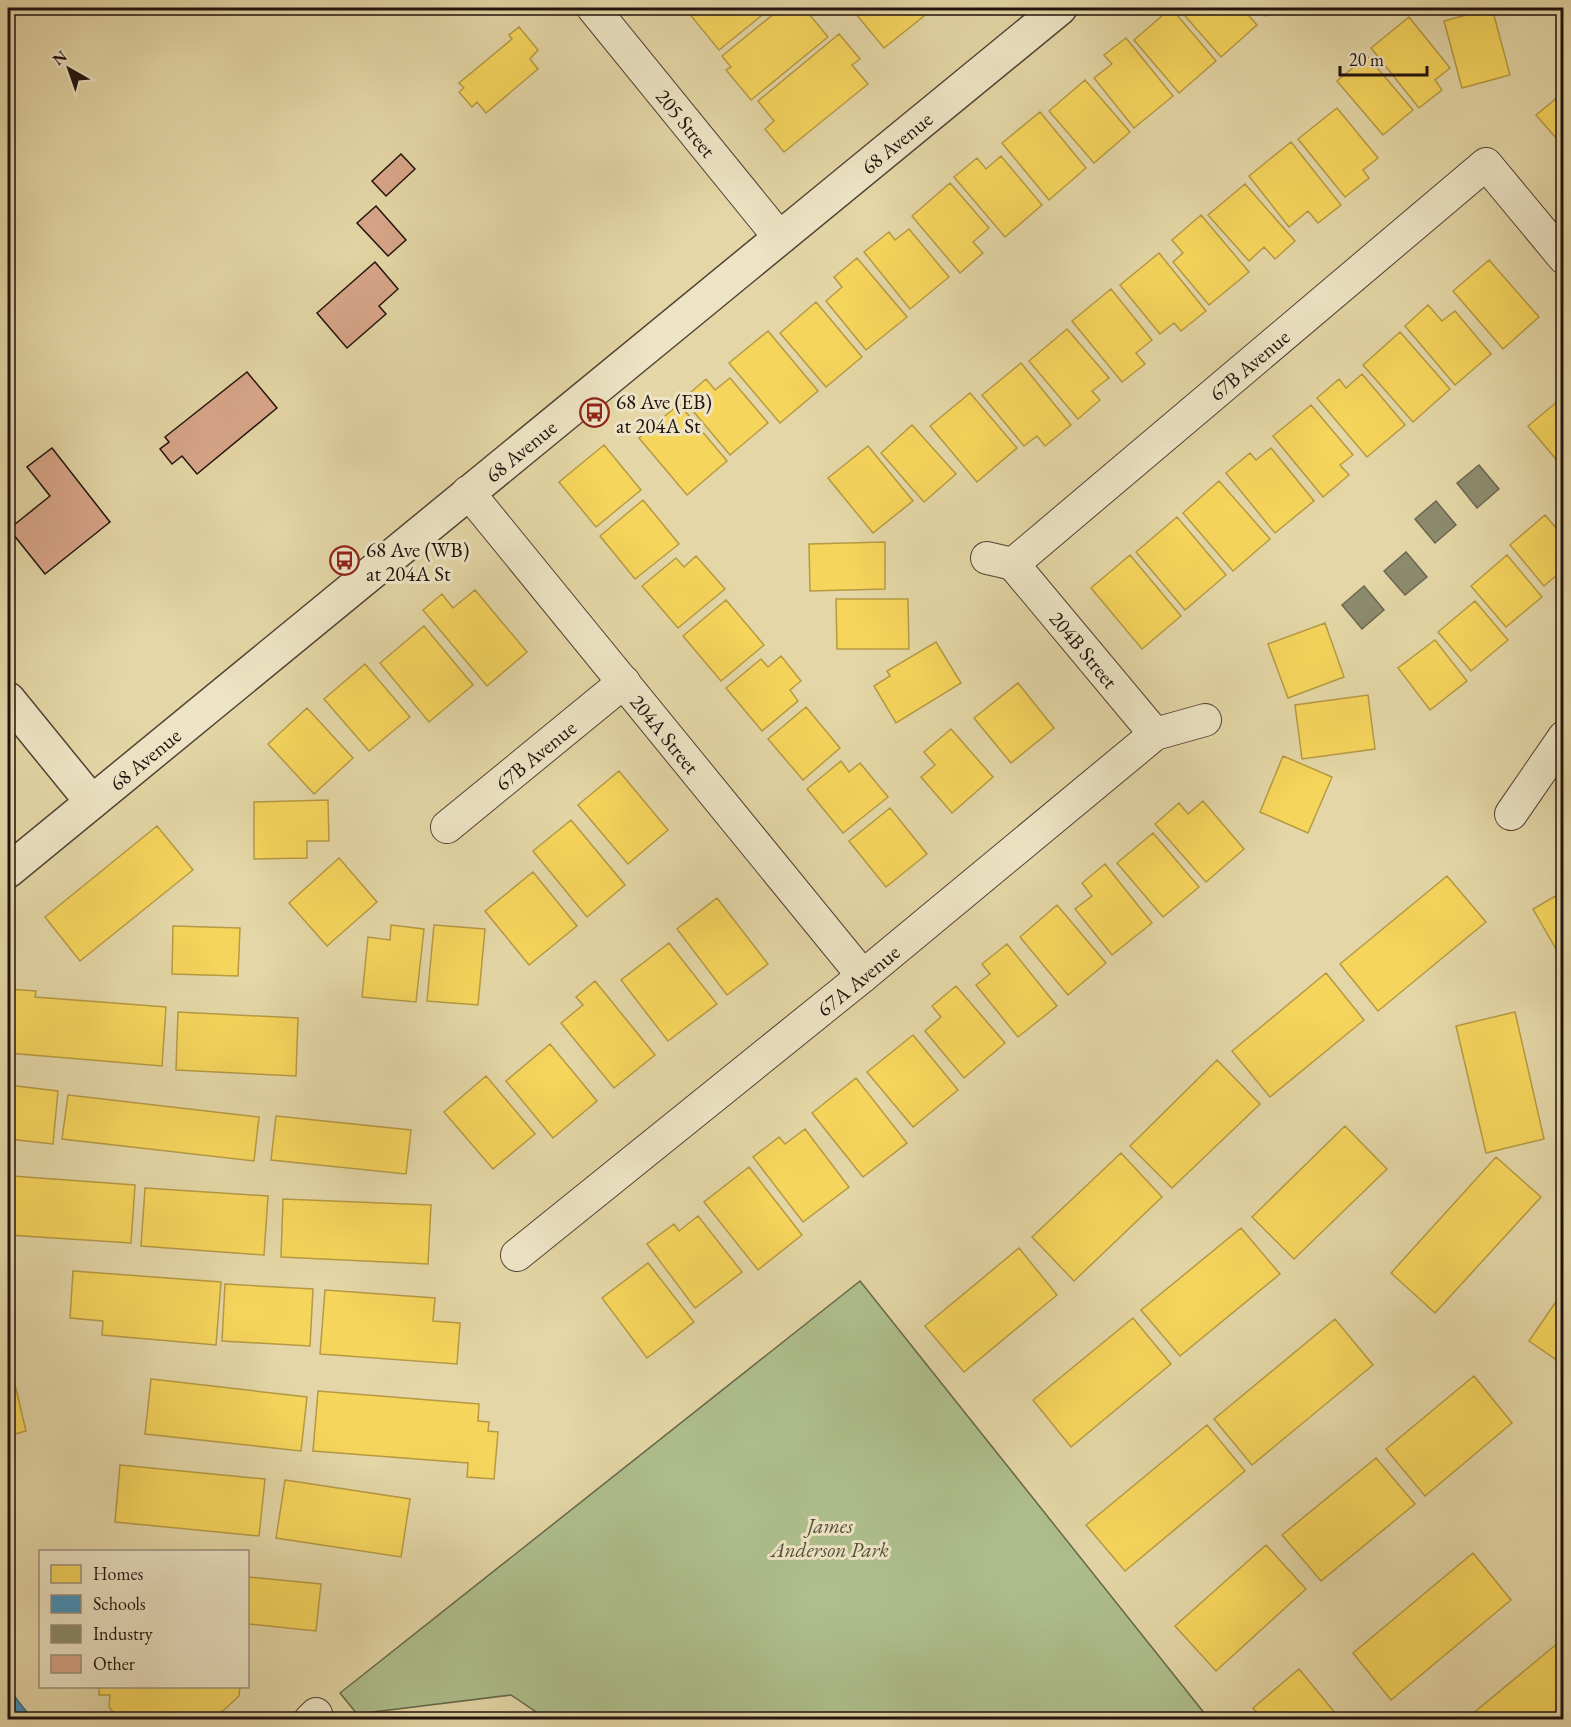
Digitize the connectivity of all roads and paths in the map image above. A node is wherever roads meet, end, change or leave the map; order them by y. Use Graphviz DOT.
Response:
graph roads {
  1 [pos="593,8"];
  2 [pos="1060,8"];
  3 [pos="780,238"];
  4 [pos="1563,258"];
  5 [pos="468,492"];
  6 [pos="1000,561"];
  7 [pos="624,682"];
  8 [pos="8,699"];
  9 [pos="1205,720"];
  10 [pos="1155,734"];
  11 [pos="1563,737"];
  12 [pos="92,802"];
  13 [pos="1511,814"];
  14 [pos="447,827"];
  15 [pos="8,871"];
  16 [pos="863,976"];
  17 [pos="517,1255"];
  1 -- 3 [label="street, 205 Street"];
  2 -- 3 [label="street, 68 Avenue"];
  3 -- 5 [label="street, 68 Avenue"];
  4 -- 6 [label="street, 67B Avenue"];
  5 -- 7 [label="street, 204A Street"];
  5 -- 12 [label="street, 68 Avenue"];
  6 -- 10 [label="street, 204B Street"];
  7 -- 14 [label="street, 67B Avenue"];
  7 -- 16 [label="street, 204A Street"];
  8 -- 12 [label="street"];
  9 -- 10 [label="street, 67A Avenue"];
  10 -- 16 [label="street, 67A Avenue"];
  11 -- 13 [label="street"];
  12 -- 15 [label="street, 68 Avenue"];
  16 -- 17 [label="street, 67A Avenue"];
}
